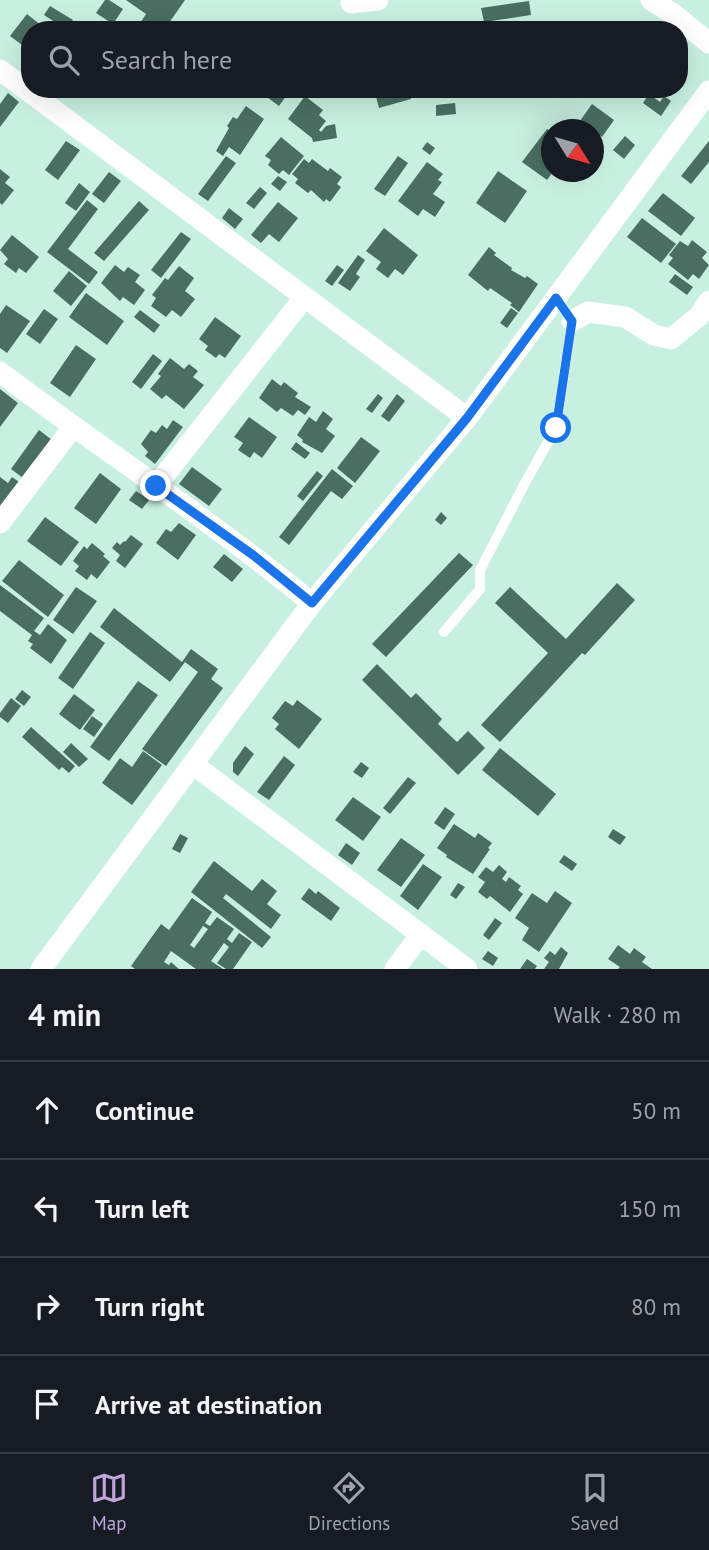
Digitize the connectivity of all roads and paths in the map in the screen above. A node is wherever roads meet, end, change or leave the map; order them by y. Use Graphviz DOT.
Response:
graph roads {
  1 [pos="378,0"];
  2 [pos="652,0"];
  3 [pos="351,3"];
  4 [pos="682,21"];
  5 [pos="688,26"];
  6 [pos="709,43"];
  7 [pos="0,70"];
  8 [pos="21,85"];
  9 [pos="709,91"];
  10 [pos="38,98"];
  11 [pos="304,298"];
  12 [pos="556,298"];
  13 [pos="709,301"];
  14 [pos="572,321"];
  15 [pos="0,372"];
  16 [pos="467,418"];
  17 [pos="73,427"];
  18 [pos="156,486"];
  19 [pos="0,523"];
  20 [pos="312,603"];
  21 [pos="444,632"];
  22 [pos="194,765"];
  23 [pos="421,934"];
  24 [pos="41,969"];
  25 [pos="395,969"];
  26 [pos="467,969"];
  1 -- 3 [label="street"];
  2 -- 4 [label="street"];
  5 -- 6 [label="street"];
  7 -- 8 [label="street"];
  9 -- 12 [label="street"];
  10 -- 11 [label="street"];
  11 -- 16 [label="street"];
  11 -- 18 [label="street"];
  12 -- 14 [label="lane"];
  12 -- 16 [label="street"];
  13 -- 14 [label="street"];
  14 -- 21 [label="lane"];
  15 -- 17 [label="street"];
  16 -- 20 [label="street"];
  17 -- 18 [label="street"];
  17 -- 19 [label="street"];
  18 -- 20 [label="street"];
  20 -- 22 [label="street"];
  22 -- 23 [label="street"];
  22 -- 24 [label="street"];
  23 -- 25 [label="street"];
  23 -- 26 [label="street"];
}
